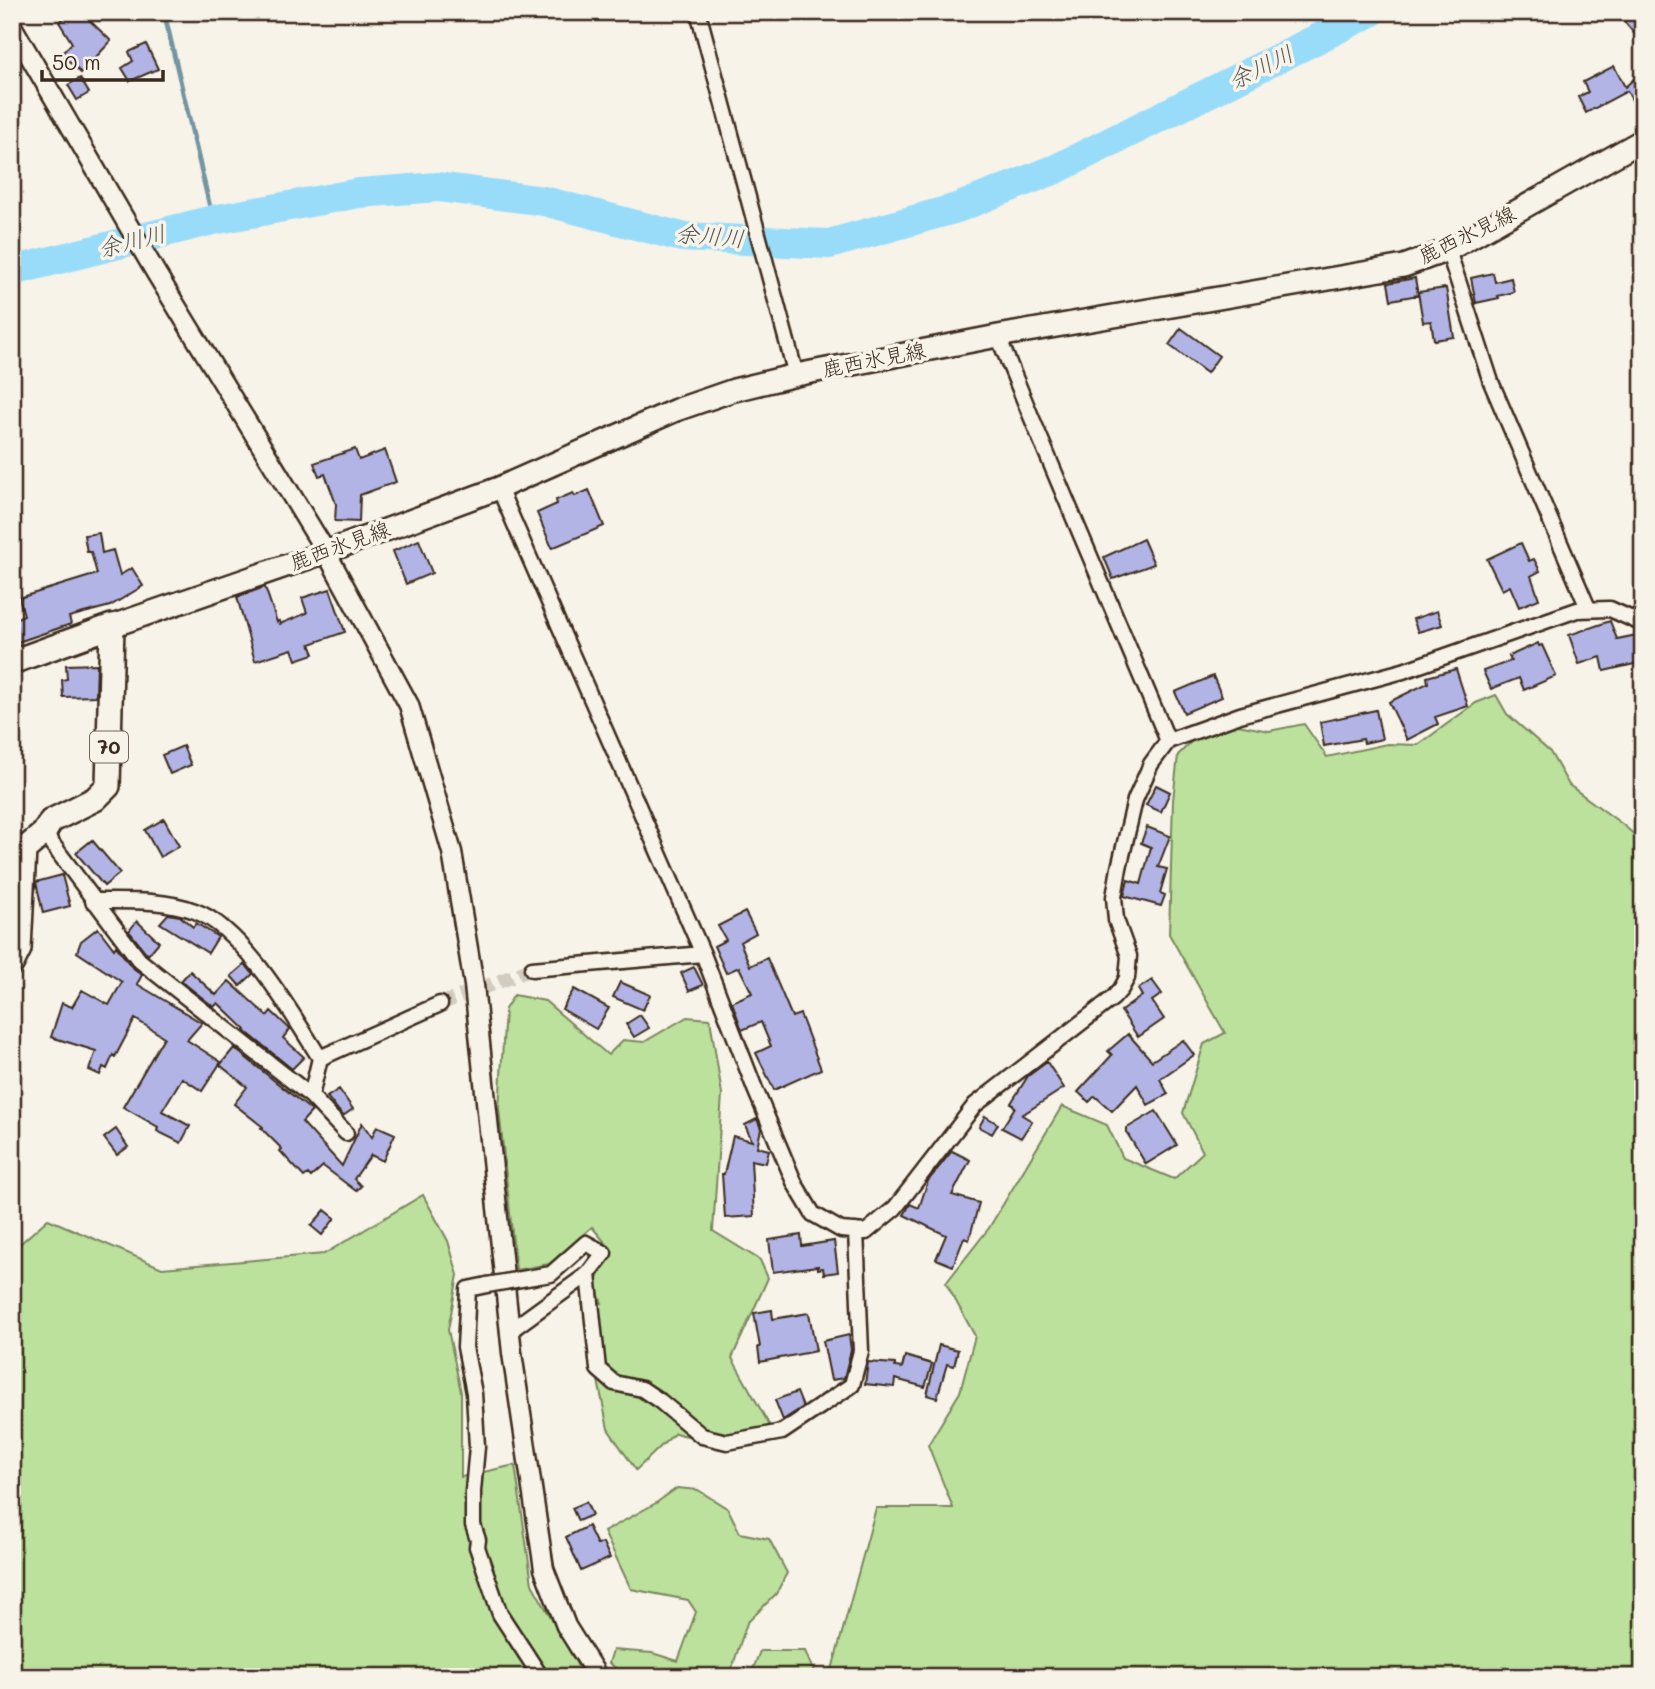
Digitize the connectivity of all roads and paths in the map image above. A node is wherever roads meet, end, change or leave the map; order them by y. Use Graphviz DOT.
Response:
graph roads {
  1 [pos="698,12"];
  2 [pos="12,26"];
  3 [pos="1643,140"];
  4 [pos="1448,250"];
  5 [pos="998,336"];
  6 [pos="796,375"];
  7 [pos="499,488"];
  8 [pos="326,552"];
  9 [pos="1588,608"];
  10 [pos="1643,624"];
  11 [pos="112,626"];
  12 [pos="12,662"];
  13 [pos="1168,741"];
  14 [pos="44,832"];
  15 [pos="18,850"];
  16 [pos="93,901"];
  17 [pos="703,954"];
  18 [pos="12,963"];
  19 [pos="531,969"];
  20 [pos="440,1004"];
  21 [pos="320,1058"];
  22 [pos="311,1096"];
  23 [pos="346,1133"];
  24 [pos="856,1231"];
  25 [pos="588,1273"];
  26 [pos="511,1330"];
  27 [pos="541,1677"];
  28 [pos="598,1677"];
  1 -- 6 [label="street"];
  2 -- 8 [label="street"];
  3 -- 4 [label="main road, 鹿西氷見線"];
  4 -- 5 [label="main road, 鹿西氷見線"];
  4 -- 9 [label="street"];
  5 -- 6 [label="main road, 鹿西氷見線"];
  5 -- 13 [label="street"];
  6 -- 7 [label="main road, 鹿西氷見線"];
  7 -- 8 [label="main road, 鹿西氷見線"];
  7 -- 17 [label="street"];
  8 -- 11 [label="main road, 鹿西氷見線"];
  8 -- 26 [label="street"];
  9 -- 10 [label="street"];
  9 -- 13 [label="street"];
  11 -- 12 [label="main road"];
  11 -- 14 [label="main road, 70"];
  13 -- 24 [label="street"];
  14 -- 15 [label="main road, 70"];
  14 -- 16 [label="street"];
  15 -- 18 [label="main road, 70"];
  16 -- 21 [label="street"];
  16 -- 22 [label="street"];
  17 -- 19 [label="street"];
  17 -- 24 [label="street"];
  20 -- 21 [label="street"];
  21 -- 22 [label="street"];
  22 -- 23 [label="street"];
  24 -- 25 [label="street"];
  25 -- 26 [label="street"];
  25 -- 27 [label="street, bridge"];
  26 -- 28 [label="street"];
}
